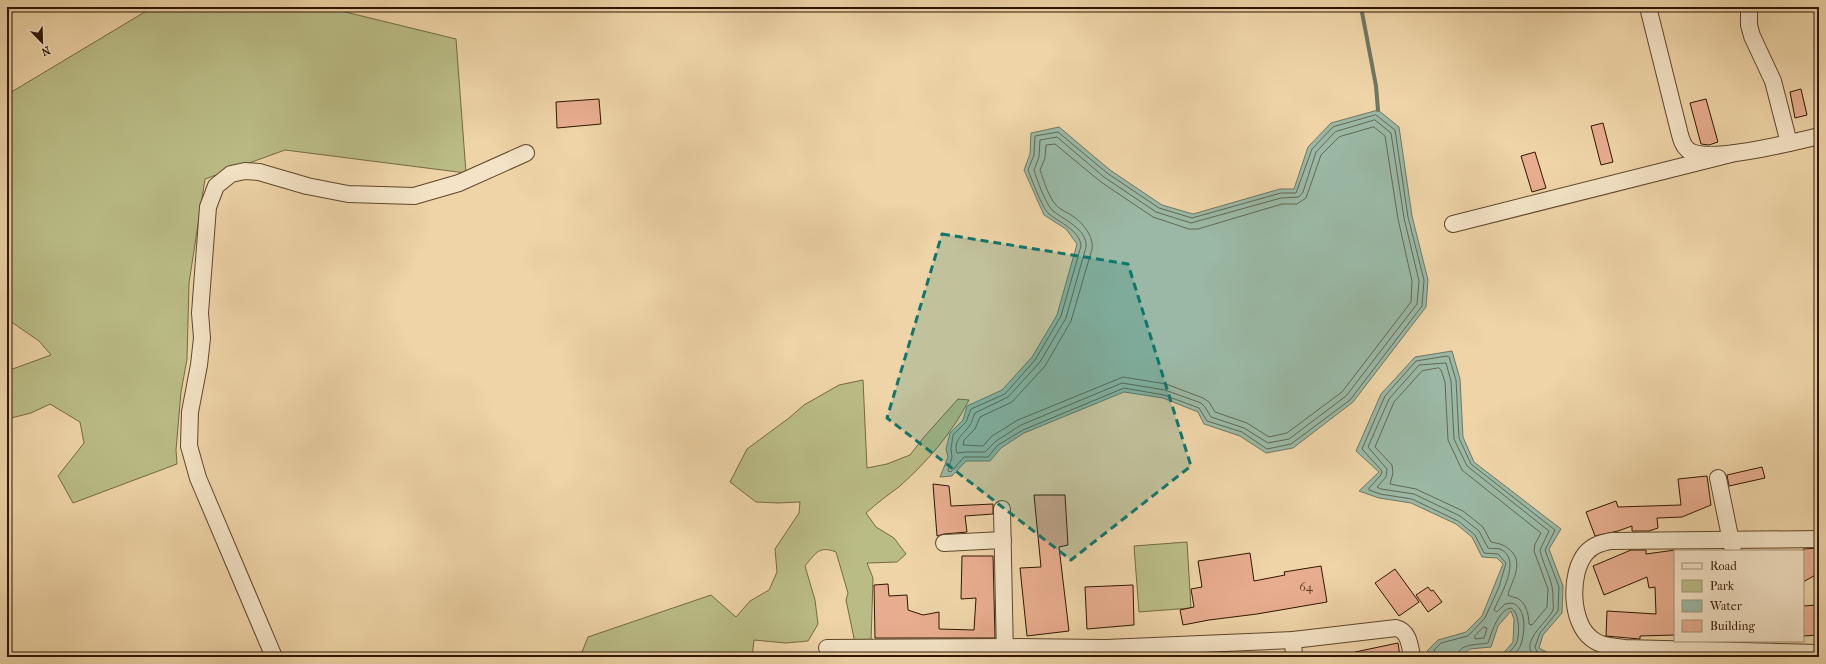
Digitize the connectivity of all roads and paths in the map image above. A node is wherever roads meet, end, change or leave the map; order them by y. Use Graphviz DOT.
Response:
graph roads {
  1 [pos="1648,7"];
  2 [pos="1748,7"];
  3 [pos="1819,136"];
  4 [pos="1789,143"];
  5 [pos="1735,153"];
  6 [pos="526,154"];
  7 [pos="1453,224"];
  8 [pos="1718,478"];
  9 [pos="1002,509"];
  10 [pos="1819,539"];
  11 [pos="1003,540"];
  12 [pos="944,543"];
  13 [pos="1732,545"];
  14 [pos="1293,640"];
  15 [pos="827,648"];
  16 [pos="1753,650"];
  17 [pos="1005,652"];
  18 [pos="1106,653"];
  19 [pos="1819,653"];
  20 [pos="274,657"];
  21 [pos="1294,657"];
  22 [pos="1412,657"];
  1 -- 5 [label="street"];
  2 -- 4 [label="street"];
  3 -- 4 [label="street"];
  4 -- 5 [label="street"];
  5 -- 7 [label="street"];
  6 -- 20 [label="street"];
  8 -- 13 [label="street"];
  9 -- 11 [label="street"];
  10 -- 13 [label="street"];
  11 -- 12 [label="street"];
  11 -- 17 [label="street"];
  13 -- 16 [label="street"];
  14 -- 18 [label="street"];
  14 -- 21 [label="street"];
  14 -- 22 [label="street"];
  15 -- 17 [label="street"];
  16 -- 19 [label="street"];
  17 -- 18 [label="street"];
}
